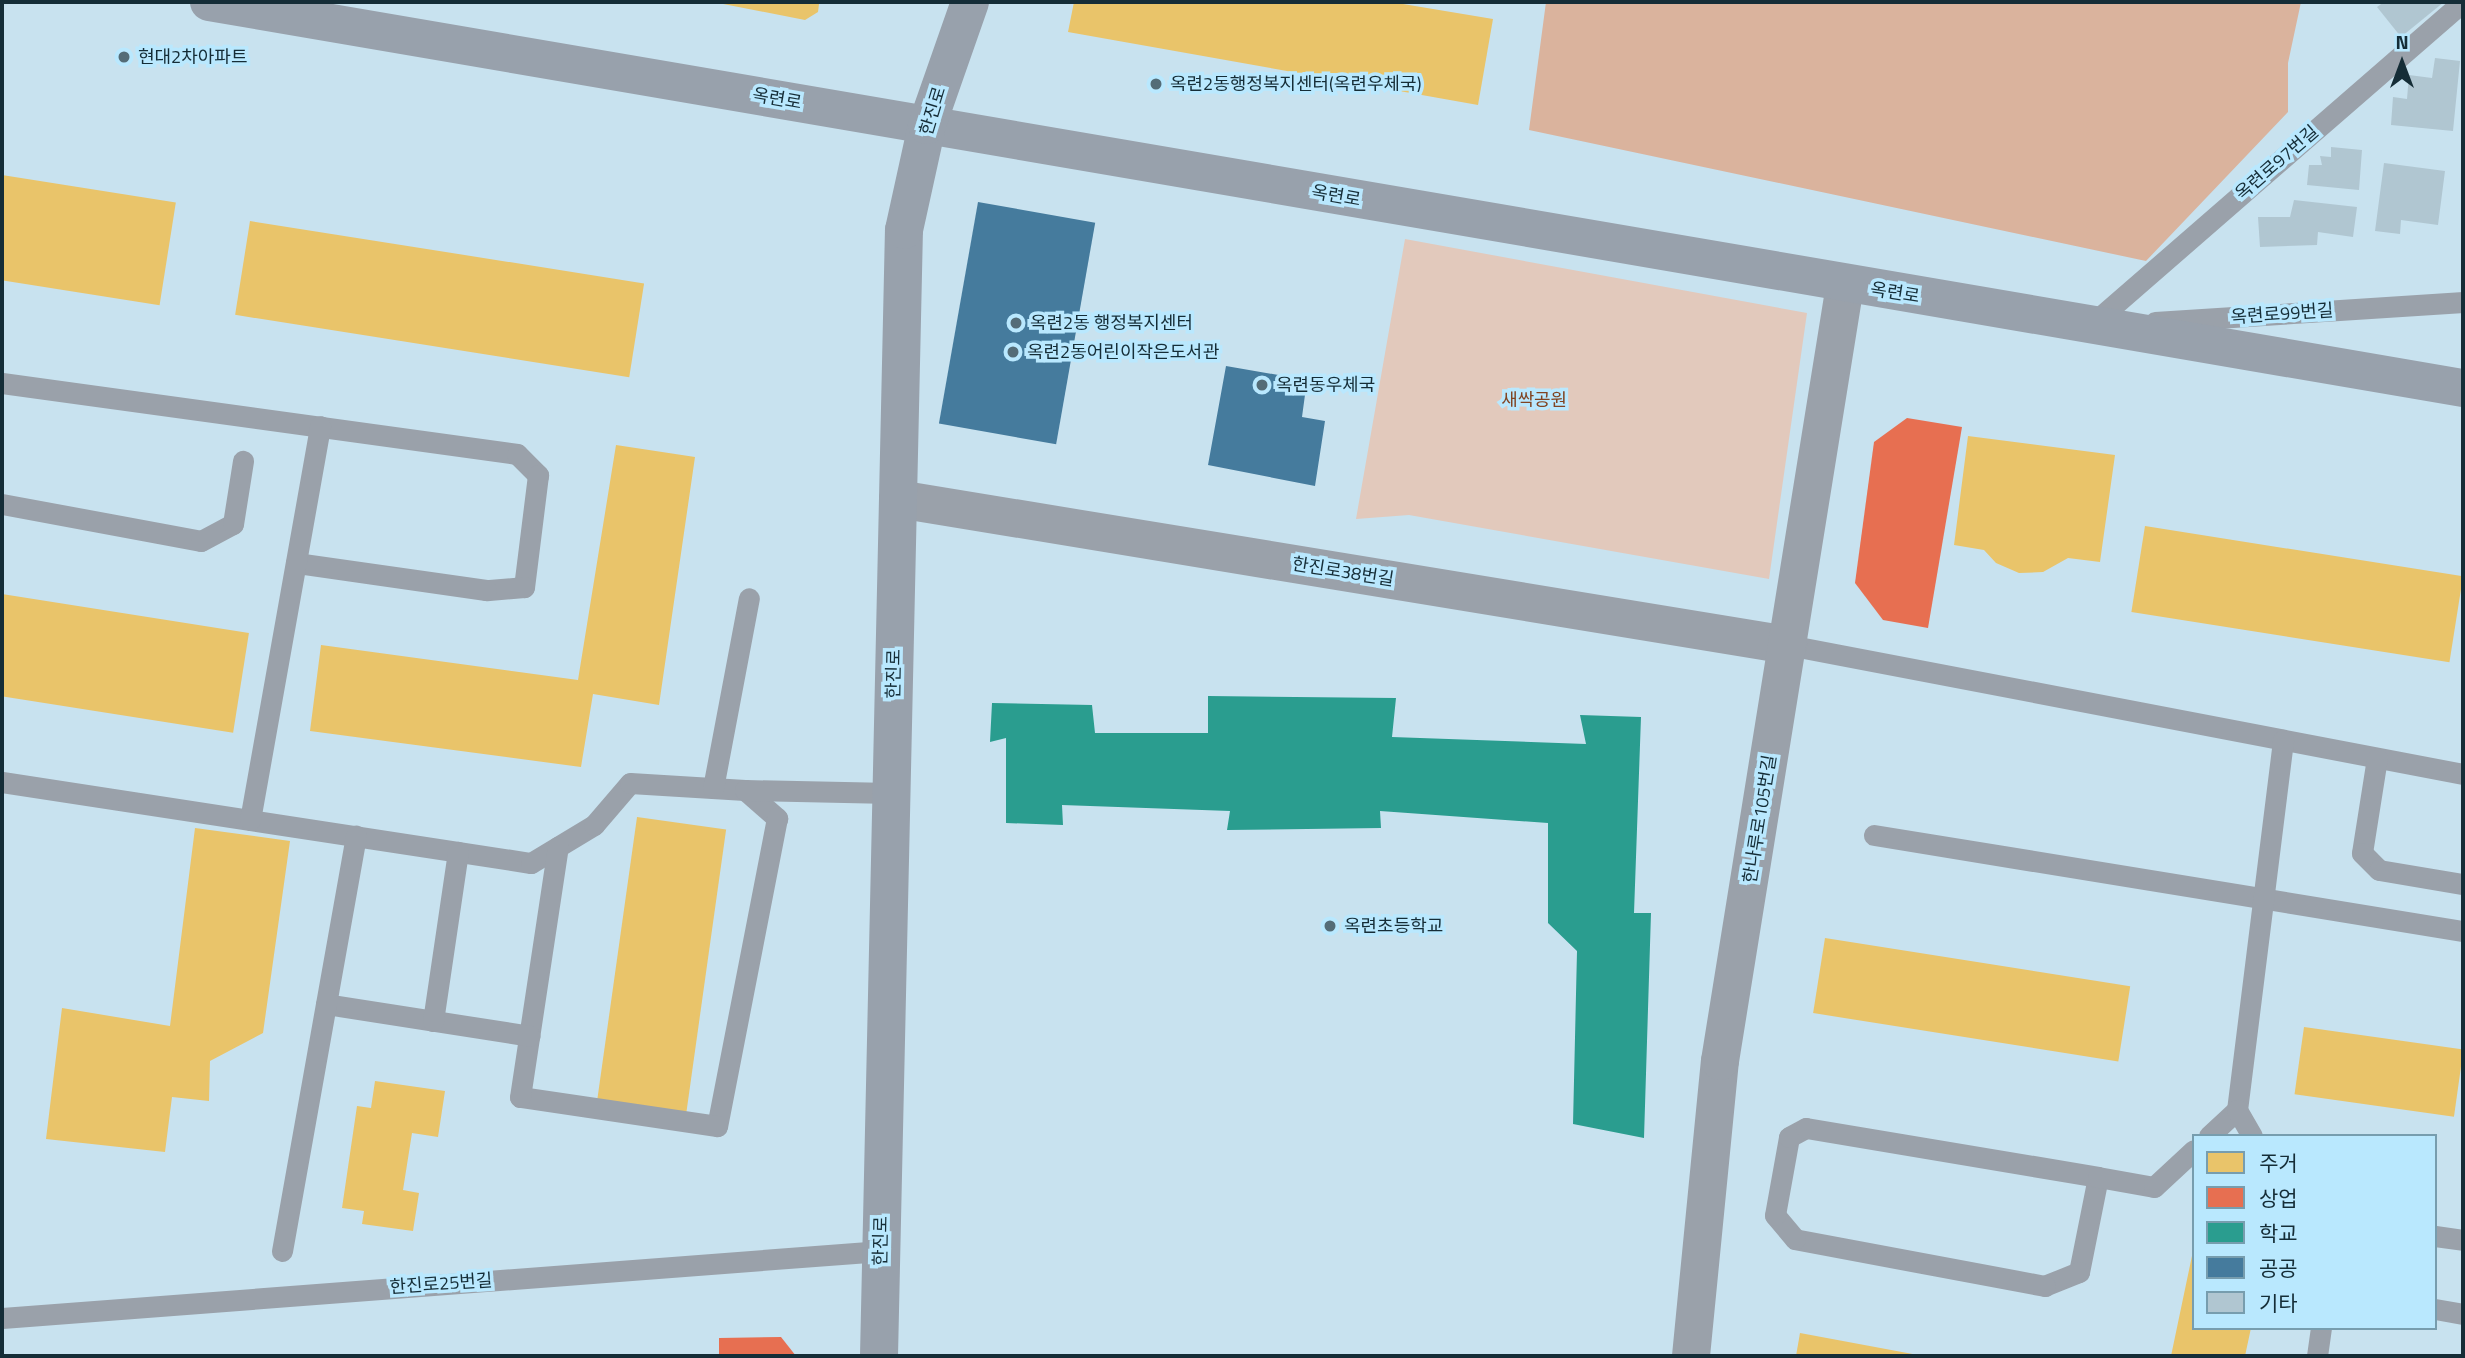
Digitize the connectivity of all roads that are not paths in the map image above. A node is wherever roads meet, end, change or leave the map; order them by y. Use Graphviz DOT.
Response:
graph roads {
  1 [pos="209,2"];
  2 [pos="970,2"];
  3 [pos="2463,2"];
  4 [pos="927,125"];
  5 [pos="1845,285"];
  6 [pos="2463,302"];
  7 [pos="2096,325"];
  8 [pos="2,383"];
  9 [pos="2463,388"];
  10 [pos="320,426"];
  11 [pos="243,461"];
  12 [pos="898,499"];
  13 [pos="2,504"];
  14 [pos="296,562"];
  15 [pos="749,598"];
  16 [pos="1788,645"];
  17 [pos="2283,740"];
  18 [pos="2377,758"];
  19 [pos="2463,774"];
  20 [pos="2,782"];
  21 [pos="713,788"];
  22 [pos="745,790"];
  23 [pos="891,793"];
  24 [pos="250,820"];
  25 [pos="1874,835"];
  26 [pos="356,836"];
  27 [pos="558,847"];
  28 [pos="458,852"];
  29 [pos="2463,884"];
  30 [pos="2265,898"];
  31 [pos="2463,931"];
  32 [pos="326,1004"];
  33 [pos="433,1021"];
  34 [pos="530,1036"];
  35 [pos="2237,1110"];
  36 [pos="2211,1134"];
  37 [pos="2251,1134"];
  38 [pos="2192,1152"];
  39 [pos="2098,1177"];
  40 [pos="2437,1236"];
  41 [pos="2463,1240"];
  42 [pos="282,1251"];
  43 [pos="881,1251"];
  44 [pos="2437,1309"];
  45 [pos="2463,1314"];
  46 [pos="2,1318"];
  47 [pos="2321,1330"];
  48 [pos="879,1356"];
  49 [pos="1691,1356"];
  50 [pos="2317,1356"];
  1 -- 4 [label="street, 옥련로"];
  2 -- 4 [label="street, 한진로"];
  3 -- 7 [label="lane, 옥련로97번길"];
  4 -- 5 [label="street, 옥련로"];
  4 -- 12 [label="street, 한진로"];
  5 -- 7 [label="street, 옥련로"];
  5 -- 16 [label="street, 한나루로105번길"];
  6 -- 7 [label="lane, 옥련로99번길"];
  7 -- 9 [label="street, 옥련로"];
  8 -- 10 [label="lane"];
  10 -- 14 [label="lane"];
  10 -- 14 [label="lane"];
  11 -- 13 [label="lane"];
  12 -- 16 [label="street, 한진로38번길"];
  12 -- 23 [label="street, 한진로"];
  14 -- 24 [label="lane"];
  15 -- 21 [label="lane"];
  16 -- 17 [label="lane"];
  16 -- 49 [label="street, 한나루로105번길"];
  17 -- 18 [label="lane"];
  17 -- 30 [label="lane"];
  18 -- 19 [label="lane"];
  18 -- 29 [label="lane"];
  20 -- 24 [label="lane"];
  21 -- 22 [label="lane"];
  21 -- 27 [label="lane"];
  22 -- 23 [label="lane"];
  22 -- 34 [label="lane"];
  23 -- 43 [label="street, 한진로"];
  24 -- 26 [label="lane"];
  25 -- 30 [label="lane"];
  26 -- 28 [label="lane"];
  26 -- 32 [label="lane"];
  27 -- 28 [label="lane"];
  27 -- 34 [label="lane"];
  28 -- 33 [label="lane"];
  30 -- 31 [label="lane"];
  30 -- 35 [label="lane"];
  32 -- 33 [label="lane"];
  32 -- 42 [label="lane"];
  33 -- 34 [label="lane"];
  35 -- 36 [label="lane"];
  35 -- 37 [label="lane"];
  38 -- 39 [label="lane"];
  39 -- 39 [label="lane"];
  40 -- 41 [label="lane"];
  43 -- 46 [label="lane, 한진로25번길"];
  43 -- 48 [label="street, 한진로"];
  44 -- 45 [label="lane"];
  47 -- 50 [label="lane"];
}
